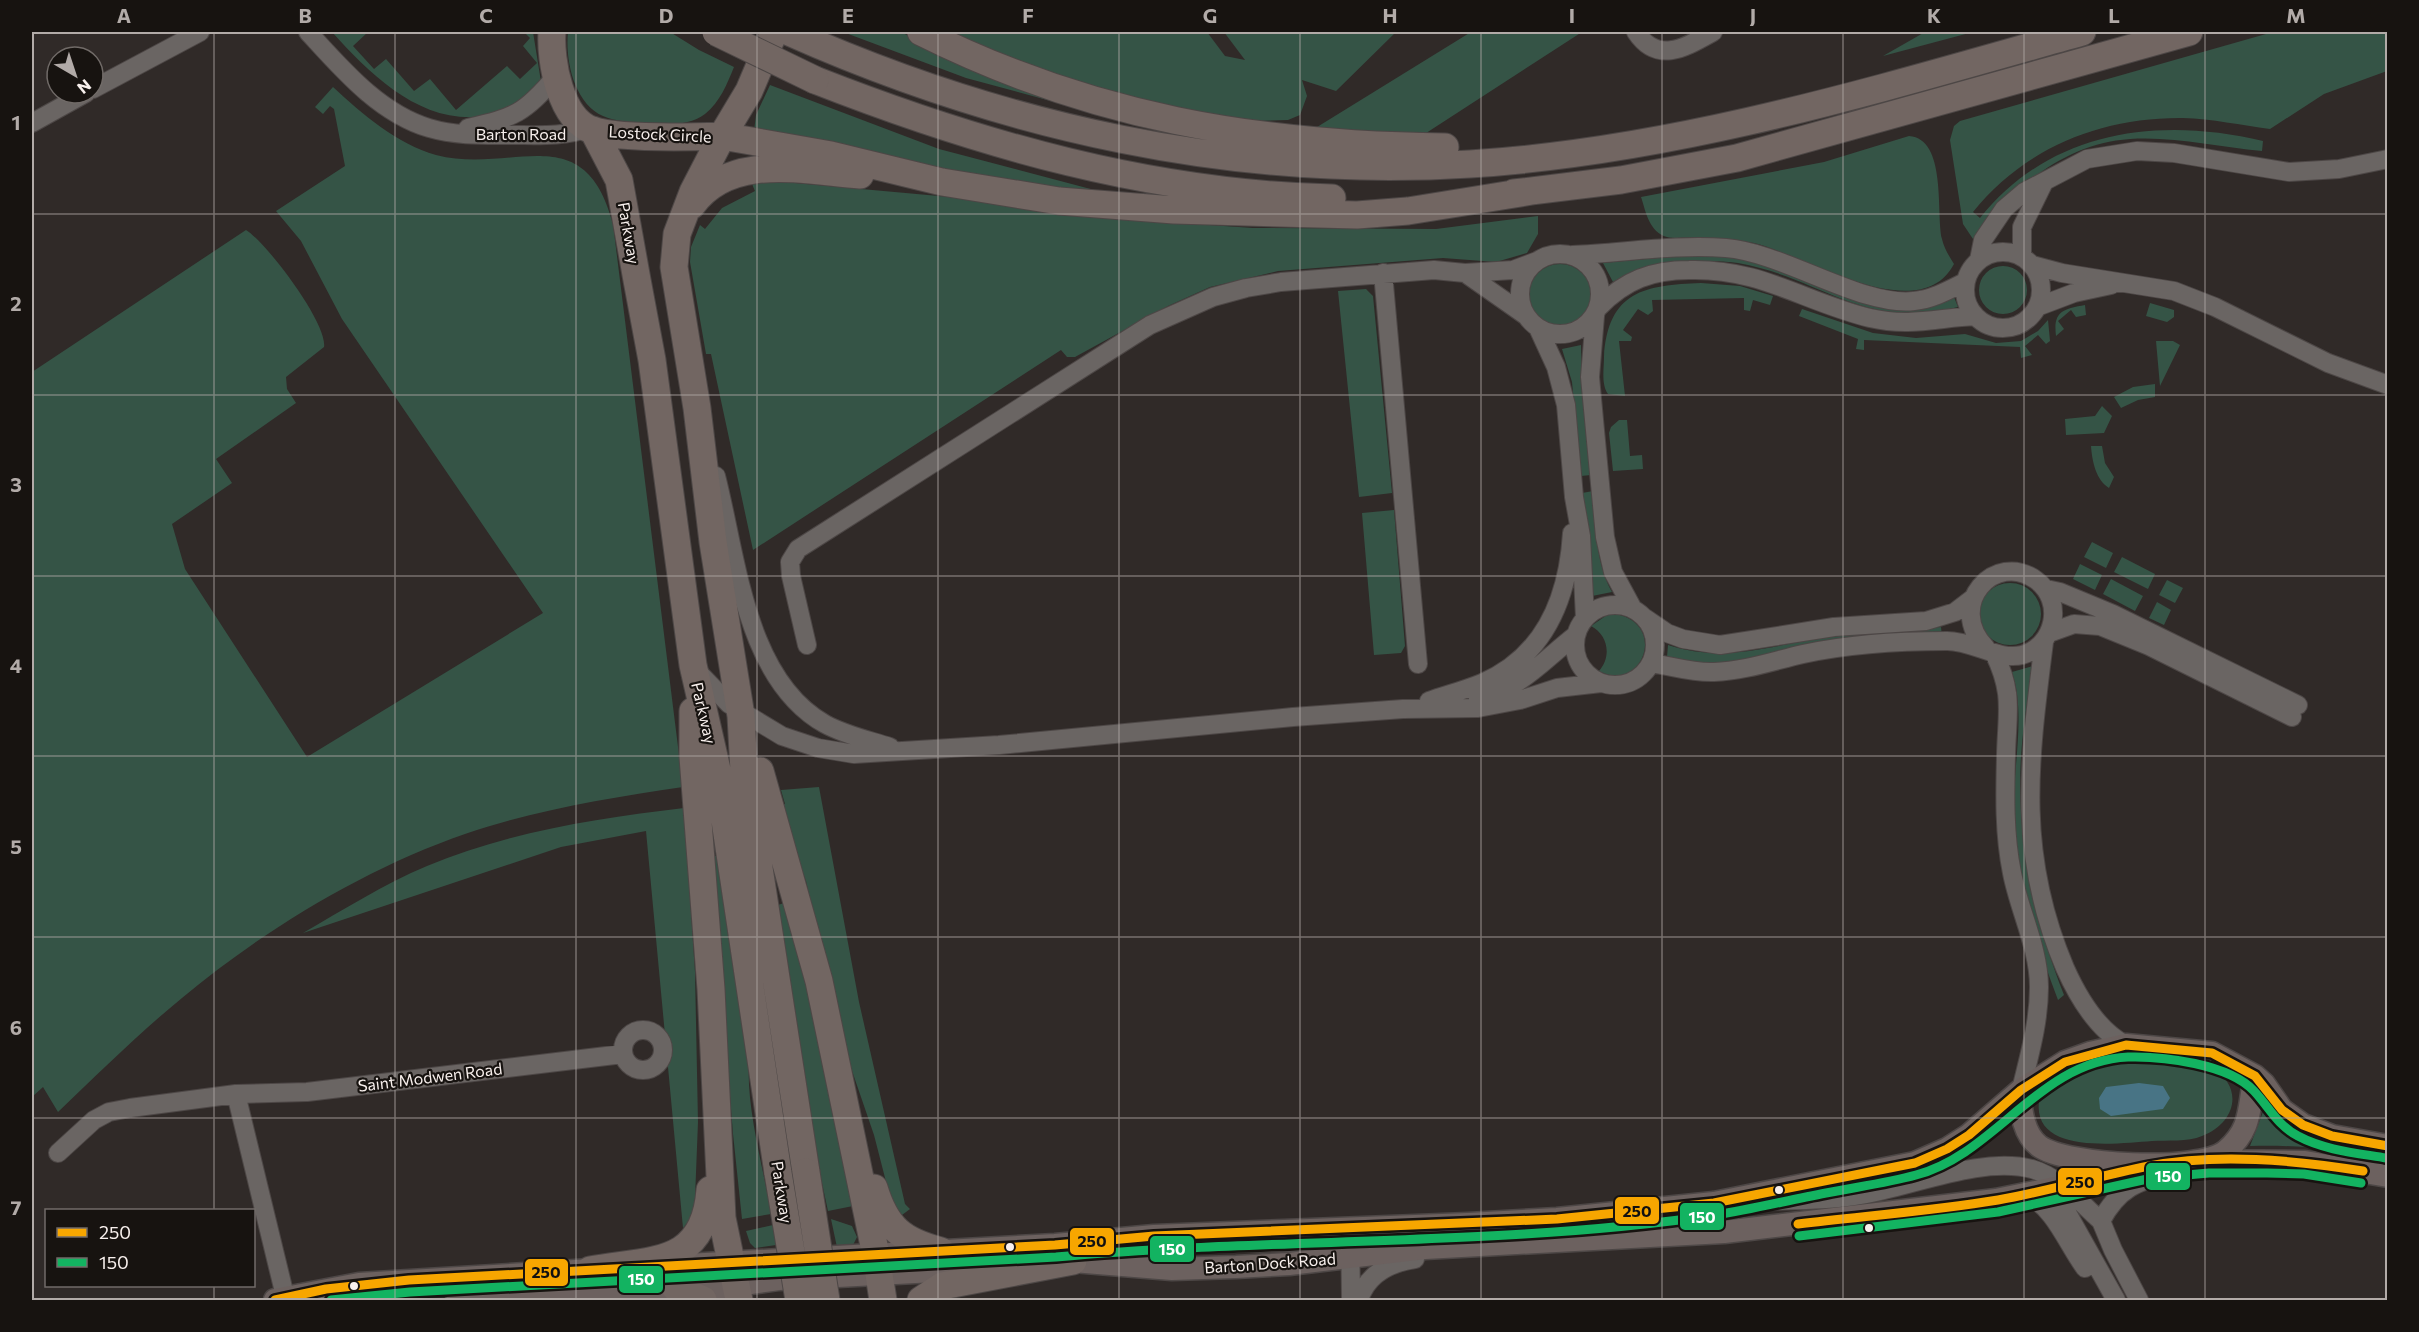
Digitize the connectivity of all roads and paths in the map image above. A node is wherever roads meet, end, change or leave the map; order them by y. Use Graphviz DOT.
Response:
graph roads {
  1 [pos="200,32"];
  2 [pos="308,32"];
  3 [pos="544,32"];
  4 [pos="552,32"];
  5 [pos="716,32"];
  6 [pos="774,32"];
  7 [pos="789,32"];
  8 [pos="921,32"];
  9 [pos="1636,32"];
  10 [pos="1713,32"];
  11 [pos="2082,32"];
  12 [pos="2189,32"];
  13 [pos="554,68"];
  14 [pos="105,83"];
  15 [pos="64,105"];
  16 [pos="32,123"];
  17 [pos="591,129"];
  18 [pos="452,132"];
  19 [pos="722,136"];
  20 [pos="1632,145"];
  21 [pos="2388,147"];
  22 [pos="2219,158"];
  23 [pos="2388,159"];
  24 [pos="942,182"];
  25 [pos="2043,184"];
  26 [pos="1532,191"];
  27 [pos="684,216"];
  28 [pos="1572,255"];
  29 [pos="1979,260"];
  30 [pos="1537,261"];
  31 [pos="2027,261"];
  32 [pos="1383,273"];
  33 [pos="1465,273"];
  34 [pos="1965,282"];
  35 [pos="2118,283"];
  36 [pos="2037,307"];
  37 [pos="1597,311"];
  38 [pos="1525,315"];
  39 [pos="1975,316"];
  40 [pos="1539,330"];
  41 [pos="2388,384"];
  42 [pos="698,408"];
  43 [pos="1574,497"];
  44 [pos="2046,589"];
  45 [pos="1972,599"];
  46 [pos="1639,614"];
  47 [pos="1585,618"];
  48 [pos="1575,635"];
  49 [pos="2047,638"];
  50 [pos="807,645"];
  51 [pos="1990,651"];
  52 [pos="1651,663"];
  53 [pos="1418,664"];
  54 [pos="693,665"];
  55 [pos="1601,683"];
  56 [pos="1429,701"];
  57 [pos="1403,709"];
  58 [pos="740,713"];
  59 [pos="898,750"];
  60 [pos="729,773"];
  61 [pos="760,808"];
  62 [pos="712,817"];
  63 [pos="832,1043"];
  64 [pos="2126,1045"];
  65 [pos="624,1054"];
  66 [pos="2255,1077"];
  67 [pos="2020,1091"];
  68 [pos="236,1094"];
  69 [pos="717,1105"];
  70 [pos="2032,1139"];
  71 [pos="2388,1146"];
  72 [pos="58,1153"];
  73 [pos="2206,1162"];
  74 [pos="2150,1166"];
  75 [pos="2388,1176"];
  76 [pos="2054,1184"];
  77 [pos="2027,1195"];
  78 [pos="1714,1203"];
  79 [pos="2101,1221"];
  80 [pos="1350,1228"];
  81 [pos="1154,1236"];
  82 [pos="1598,1240"];
  83 [pos="941,1251"];
  84 [pos="1073,1261"];
  85 [pos="1342,1264"];
  86 [pos="590,1270"];
  87 [pos="879,1277"];
  88 [pos="736,1283"];
  89 [pos="675,1287"];
  90 [pos="282,1299"];
  91 [pos="457,1300"];
  92 [pos="703,1300"];
  93 [pos="799,1300"];
  94 [pos="826,1300"];
  95 [pos="921,1300"];
  96 [pos="1351,1300"];
  97 [pos="1359,1300"];
  98 [pos="2109,1300"];
  99 [pos="2116,1300"];
  100 [pos="2139,1300"];
  1 -- 14 [label="street"];
  2 -- 18 [label="street, Barton Road"];
  3 -- 13 [label="highway"];
  4 -- 13 [label="highway, Lostock Circle"];
  5 -- 26 [label="highway, bridge"];
  6 -- 19 [label="highway, Lostock Circle"];
  7 -- 20 [label="highway"];
  8 -- 20 [label="highway"];
  9 -- 10 [label="street"];
  11 -- 20 [label="highway"];
  12 -- 26 [label="highway"];
  13 -- 17 [label="highway, Lostock Circle"];
  13 -- 18 [label="street, Barton Road"];
  15 -- 16 [label="street"];
  17 -- 18 [label="street, Barton Road"];
  17 -- 19 [label="highway, Lostock Circle"];
  17 -- 54 [label="highway, Parkway"];
  19 -- 24 [label="highway"];
  19 -- 27 [label="highway"];
  21 -- 22 [label="street"];
  22 -- 23 [label="street"];
  22 -- 25 [label="street"];
  24 -- 26 [label="highway"];
  24 -- 27 [label="highway"];
  25 -- 29 [label="street"];
  25 -- 31 [label="street"];
  27 -- 42 [label="highway"];
  28 -- 30 [label="street"];
  28 -- 34 [label="street"];
  28 -- 37 [label="street"];
  29 -- 31 [label="street"];
  29 -- 34 [label="street"];
  30 -- 33 [label="street"];
  30 -- 38 [label="street"];
  31 -- 35 [label="street"];
  31 -- 36 [label="street"];
  32 -- 33 [label="street"];
  32 -- 50 [label="street"];
  32 -- 53 [label="street"];
  33 -- 38 [label="street"];
  34 -- 39 [label="street"];
  35 -- 36 [label="street"];
  35 -- 41 [label="street"];
  36 -- 39 [label="street"];
  37 -- 39 [label="street"];
  37 -- 40 [label="street"];
  37 -- 46 [label="street"];
  38 -- 40 [label="street"];
  40 -- 43 [label="street"];
  42 -- 58 [label="highway"];
  42 -- 59 [label="street"];
  43 -- 47 [label="street"];
  43 -- 56 [label="street"];
  44 -- 45 [label="street"];
  44 -- 49 [label="street"];
  44 -- 49 [label="street"];
  45 -- 46 [label="street"];
  45 -- 51 [label="street"];
  46 -- 47 [label="street"];
  46 -- 52 [label="street"];
  47 -- 48 [label="street"];
  48 -- 55 [label="street"];
  48 -- 56 [label="street"];
  49 -- 51 [label="street"];
  49 -- 64 [label="street"];
  51 -- 52 [label="street"];
  51 -- 67 [label="street"];
  52 -- 55 [label="street"];
  54 -- 58 [label="street"];
  54 -- 60 [label="highway, Parkway"];
  55 -- 57 [label="street"];
  56 -- 57 [label="street"];
  57 -- 59 [label="street"];
  58 -- 59 [label="street"];
  58 -- 60 [label="highway"];
  60 -- 61 [label="highway"];
  60 -- 62 [label="highway, Parkway"];
  61 -- 63 [label="highway"];
  61 -- 94 [label="highway, Parkway, bridge"];
  62 -- 69 [label="highway"];
  62 -- 93 [label="highway, Parkway, bridge"];
  63 -- 83 [label="highway"];
  63 -- 87 [label="highway"];
  64 -- 66 [label="main road, Barton Dock Road"];
  64 -- 67 [label="main road, Barton Dock Road"];
  65 -- 68 [label="street, Saint Modwen Road"];
  66 -- 71 [label="main road"];
  66 -- 73 [label="main road"];
  67 -- 70 [label="main road"];
  67 -- 78 [label="main road, Barton Dock Road"];
  68 -- 72 [label="street, Saint Modwen Road"];
  68 -- 90 [label="street"];
  69 -- 86 [label="highway"];
  69 -- 88 [label="highway"];
  70 -- 74 [label="main road"];
  70 -- 76 [label="street"];
  73 -- 74 [label="main road"];
  73 -- 75 [label="main road"];
  73 -- 79 [label="street"];
  74 -- 76 [label="main road, Barton Dock Road"];
  76 -- 77 [label="main road, Barton Dock Road"];
  76 -- 78 [label="street"];
  76 -- 79 [label="street"];
  76 -- 99 [label="street"];
  77 -- 82 [label="main road, Barton Dock Road"];
  77 -- 98 [label="street"];
  78 -- 80 [label="main road, Barton Dock Road"];
  79 -- 100 [label="street"];
  80 -- 81 [label="main road, Barton Dock Road"];
  80 -- 85 [label="street"];
  81 -- 83 [label="main road, Barton Dock Road"];
  81 -- 85 [label="street"];
  82 -- 85 [label="main road, Barton Dock Road"];
  82 -- 97 [label="street"];
  83 -- 87 [label="main road, Barton Dock Road"];
  84 -- 85 [label="main road, Barton Dock Road"];
  84 -- 87 [label="main road, Barton Dock Road"];
  84 -- 95 [label="highway"];
  85 -- 96 [label="street"];
  86 -- 88 [label="main road, Barton Dock Road"];
  86 -- 90 [label="main road, Barton Dock Road"];
  87 -- 88 [label="main road, Barton Dock Road"];
  88 -- 89 [label="main road, Barton Dock Road"];
  89 -- 91 [label="main road, Barton Dock Road"];
  89 -- 92 [label="highway"];
}
